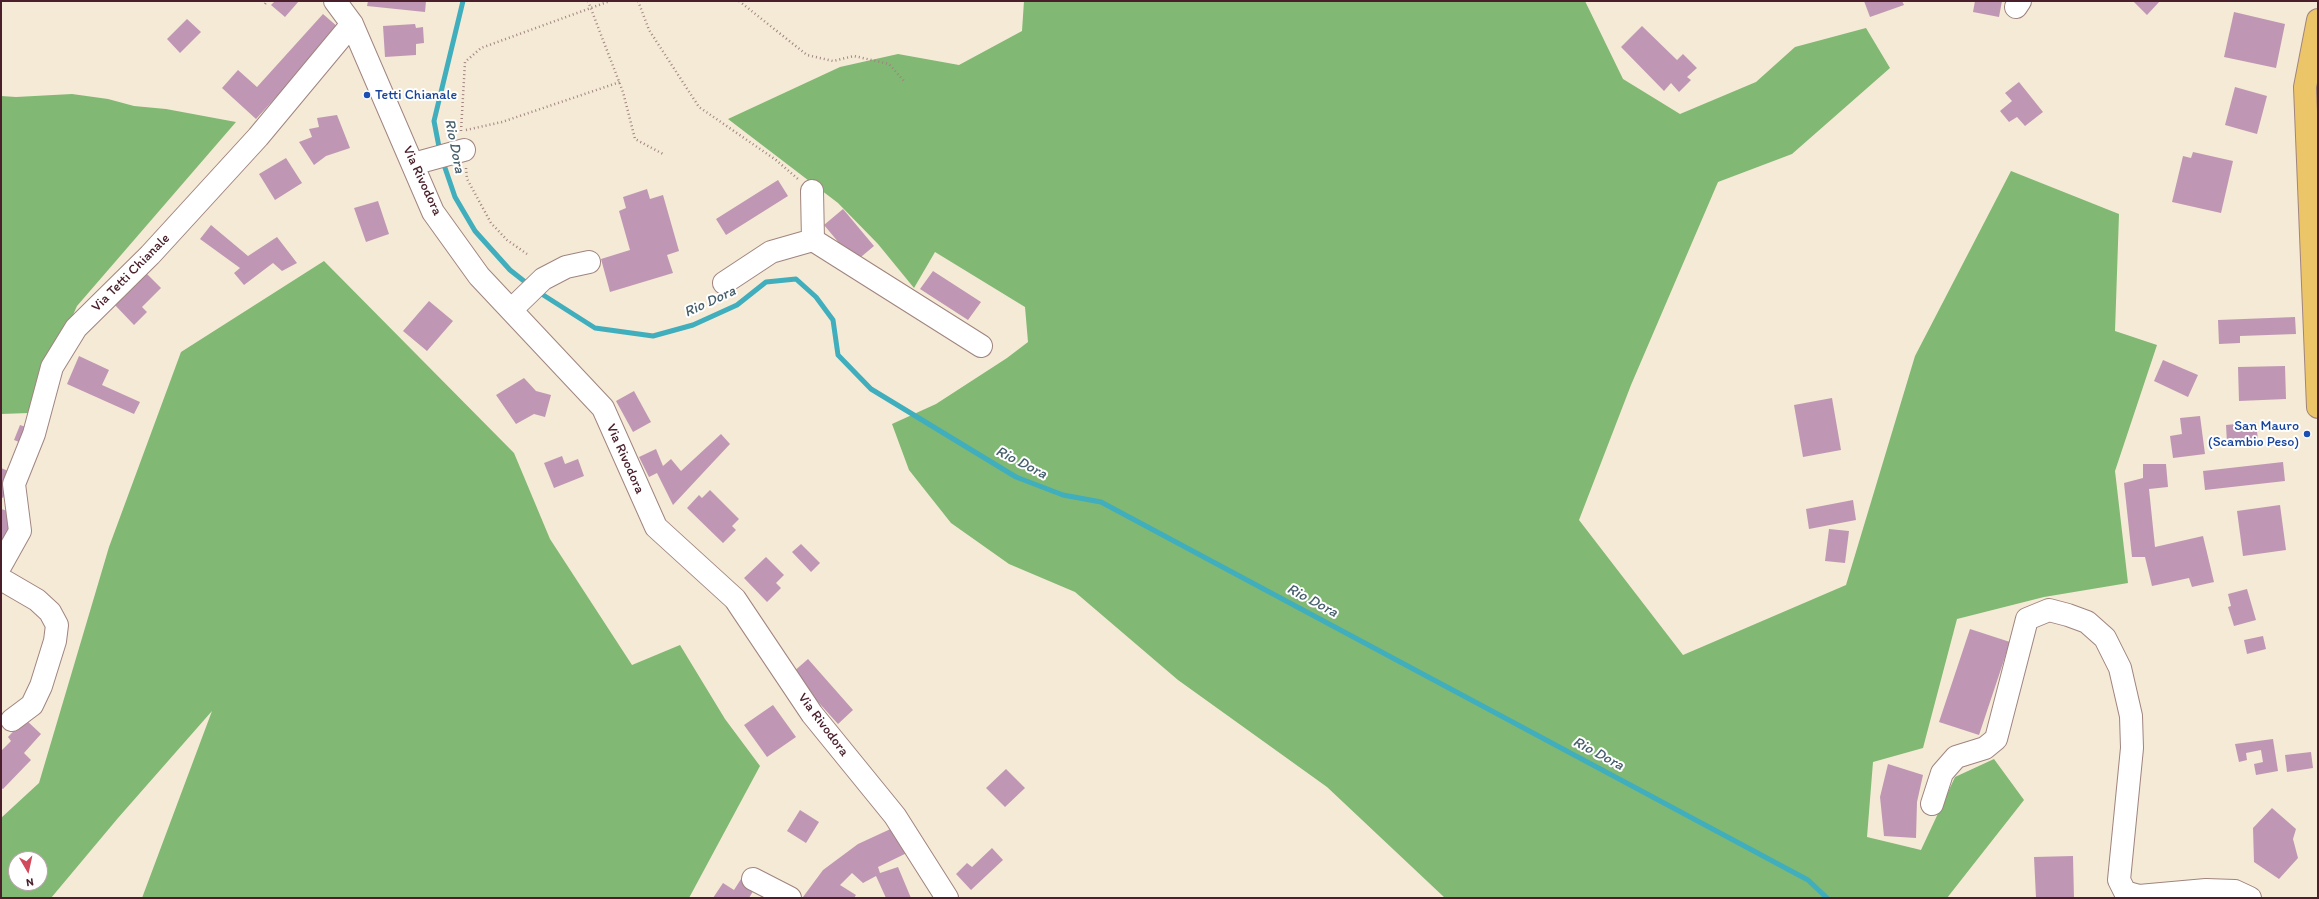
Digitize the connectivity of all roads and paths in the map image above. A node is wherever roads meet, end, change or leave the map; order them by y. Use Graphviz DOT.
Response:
graph roads {
  1 [pos="267,1"];
  2 [pos="335,1"];
  3 [pos="588,1"];
  4 [pos="610,1"];
  5 [pos="638,1"];
  6 [pos="739,1"];
  7 [pos="265,4"];
  8 [pos="591,8"];
  9 [pos="2318,20"];
  10 [pos="352,24"];
  11 [pos="904,81"];
  12 [pos="620,82"];
  13 [pos="453,149"];
  14 [pos="663,154"];
  15 [pos="413,164"];
  16 [pos="812,191"];
  17 [pos="813,240"];
  18 [pos="527,254"];
  19 [pos="589,262"];
  20 [pos="724,283"];
  21 [pos="511,310"];
  22 [pos="981,346"];
  23 [pos="2318,407"];
  24 [pos="1,565"];
  25 [pos="1,578"];
  26 [pos="12,720"];
  27 [pos="1932,804"];
  28 [pos="753,879"];
  29 [pos="790,898"];
  30 [pos="947,898"];
  31 [pos="2250,898"];
  1 -- 7 [label="path"];
  2 -- 10 [label="street, Via Rivodora"];
  3 -- 8 [label="path"];
  4 -- 8 [label="path"];
  5 -- 16 [label="path"];
  6 -- 11 [label="path"];
  8 -- 12 [label="path"];
  8 -- 13 [label="path"];
  9 -- 23 [label="main road"];
  10 -- 15 [label="street, Via Rivodora"];
  10 -- 24 [label="street, Via Tetti Chianale"];
  12 -- 13 [label="path"];
  12 -- 14 [label="path"];
  13 -- 15 [label="street"];
  13 -- 18 [label="path"];
  15 -- 21 [label="street, Via Rivodora"];
  16 -- 17 [label="street"];
  17 -- 20 [label="street"];
  17 -- 22 [label="street"];
  19 -- 21 [label="street"];
  21 -- 30 [label="street, Via Rivodora"];
  25 -- 26 [label="street"];
  27 -- 31 [label="street"];
  28 -- 29 [label="street"];
}
